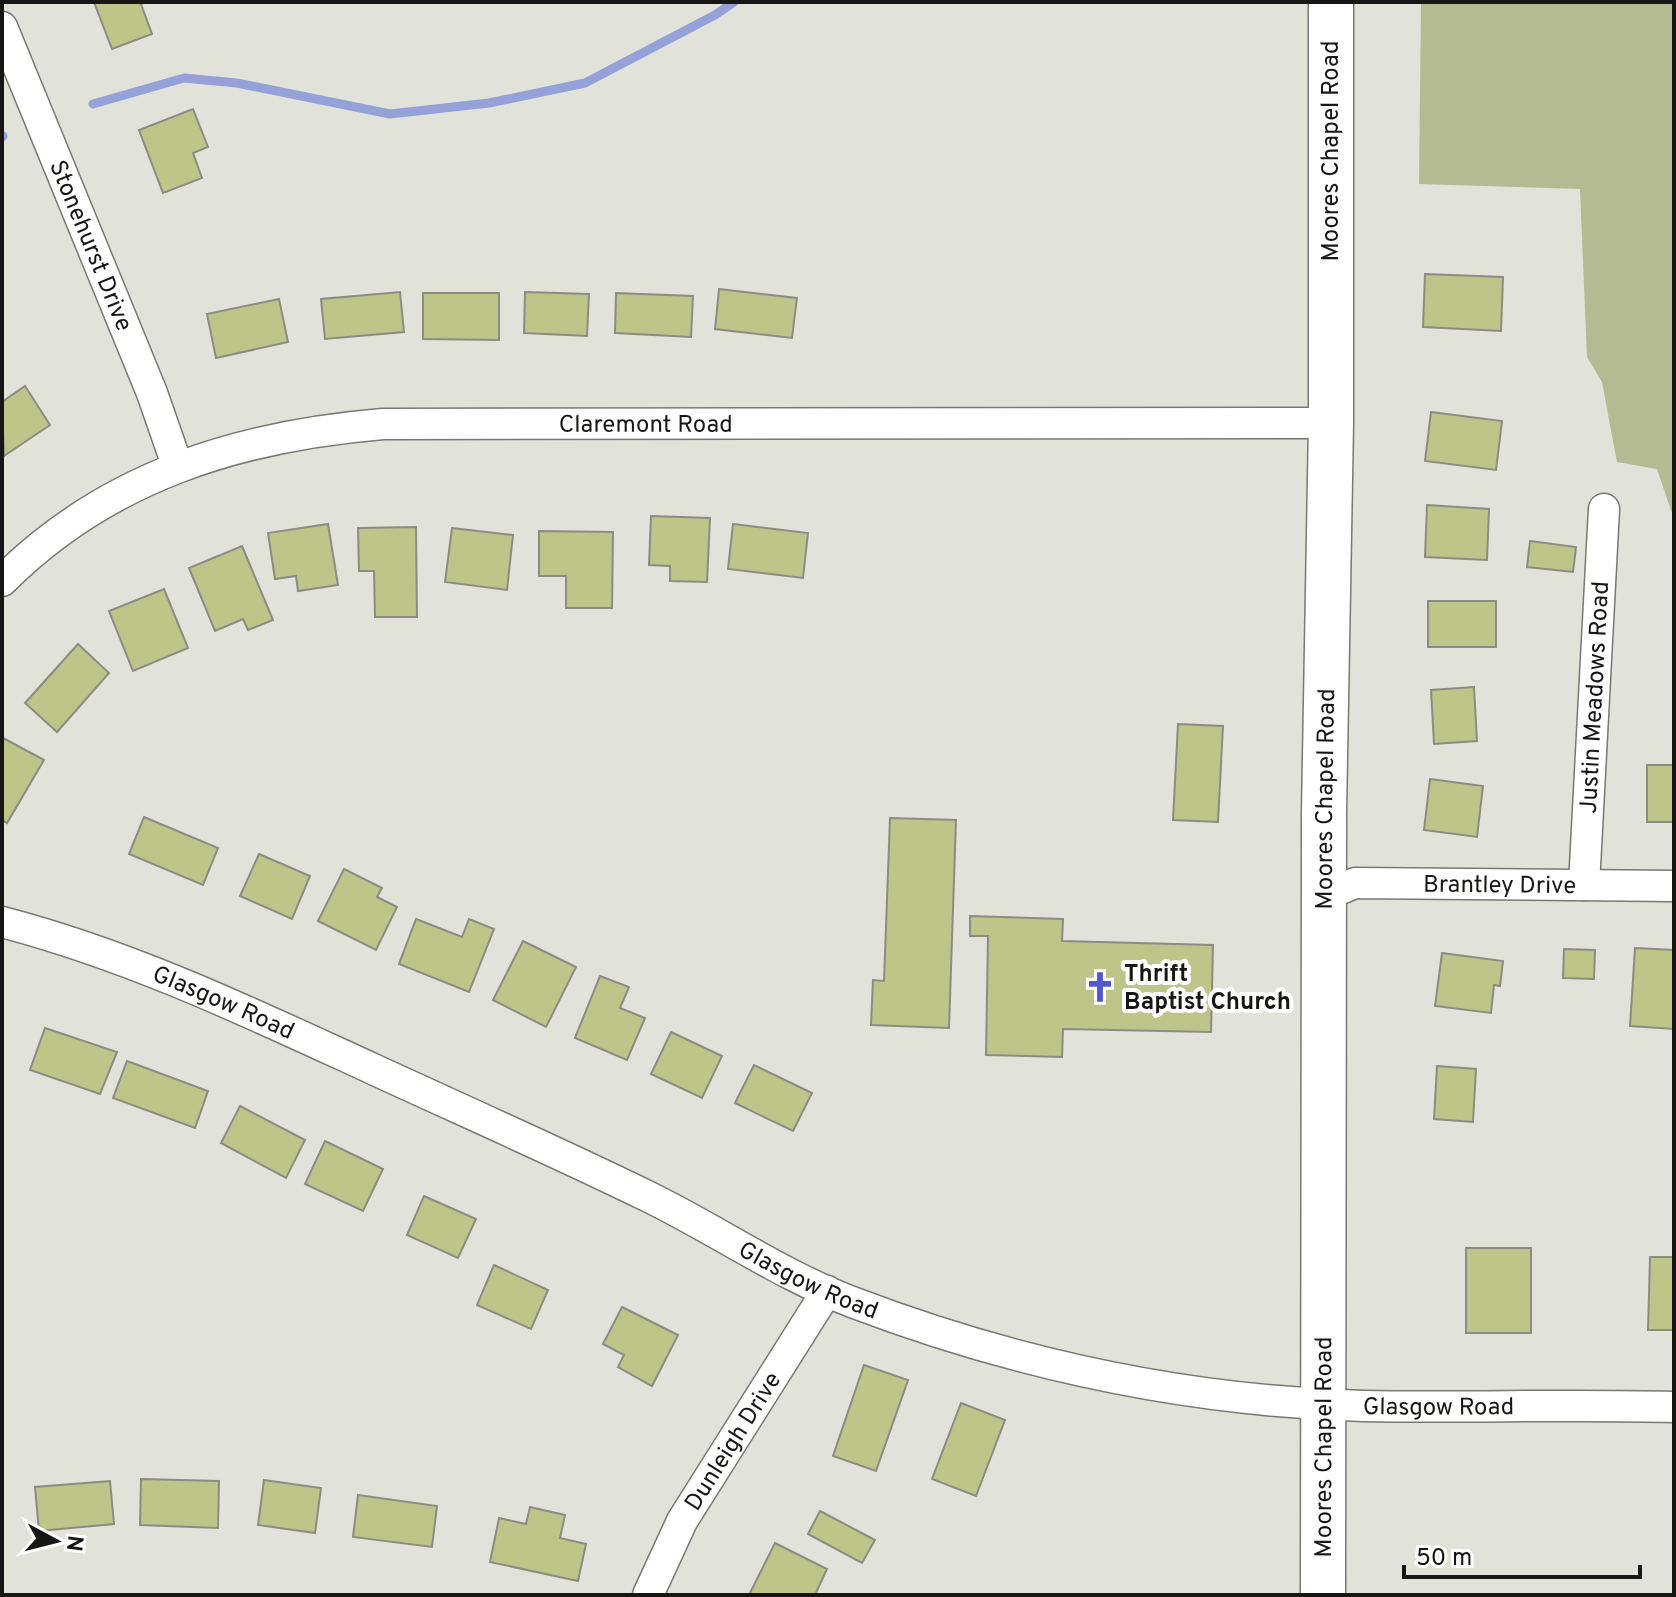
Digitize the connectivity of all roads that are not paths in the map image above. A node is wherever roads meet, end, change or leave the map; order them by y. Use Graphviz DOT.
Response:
graph roads {
  1 [pos="1331,2"];
  2 [pos="2,27"];
  3 [pos="1331,423"];
  4 [pos="177,465"];
  5 [pos="1604,509"];
  6 [pos="2,581"];
  7 [pos="1584,885"];
  8 [pos="1674,886"];
  9 [pos="1326,895"];
  10 [pos="2,922"];
  11 [pos="827,1291"];
  12 [pos="1322,1403"];
  13 [pos="1674,1407"];
  14 [pos="648,1595"];
  15 [pos="1323,1595"];
  1 -- 3 [label="main road, Moores Chapel Road"];
  2 -- 4 [label="street, Stonehurst Drive"];
  3 -- 4 [label="street, Claremont Road"];
  3 -- 9 [label="main road, Moores Chapel Road"];
  4 -- 6 [label="street, Claremont Road"];
  5 -- 7 [label="street, Justin Meadows Road"];
  7 -- 8 [label="street, Brantley Drive"];
  7 -- 9 [label="street, Brantley Drive"];
  9 -- 12 [label="main road, Moores Chapel Road"];
  10 -- 11 [label="street, Glasgow Road"];
  11 -- 12 [label="street, Glasgow Road"];
  11 -- 14 [label="street, Dunleigh Drive"];
  12 -- 13 [label="street, Glasgow Road"];
  12 -- 15 [label="main road, Moores Chapel Road"];
}
